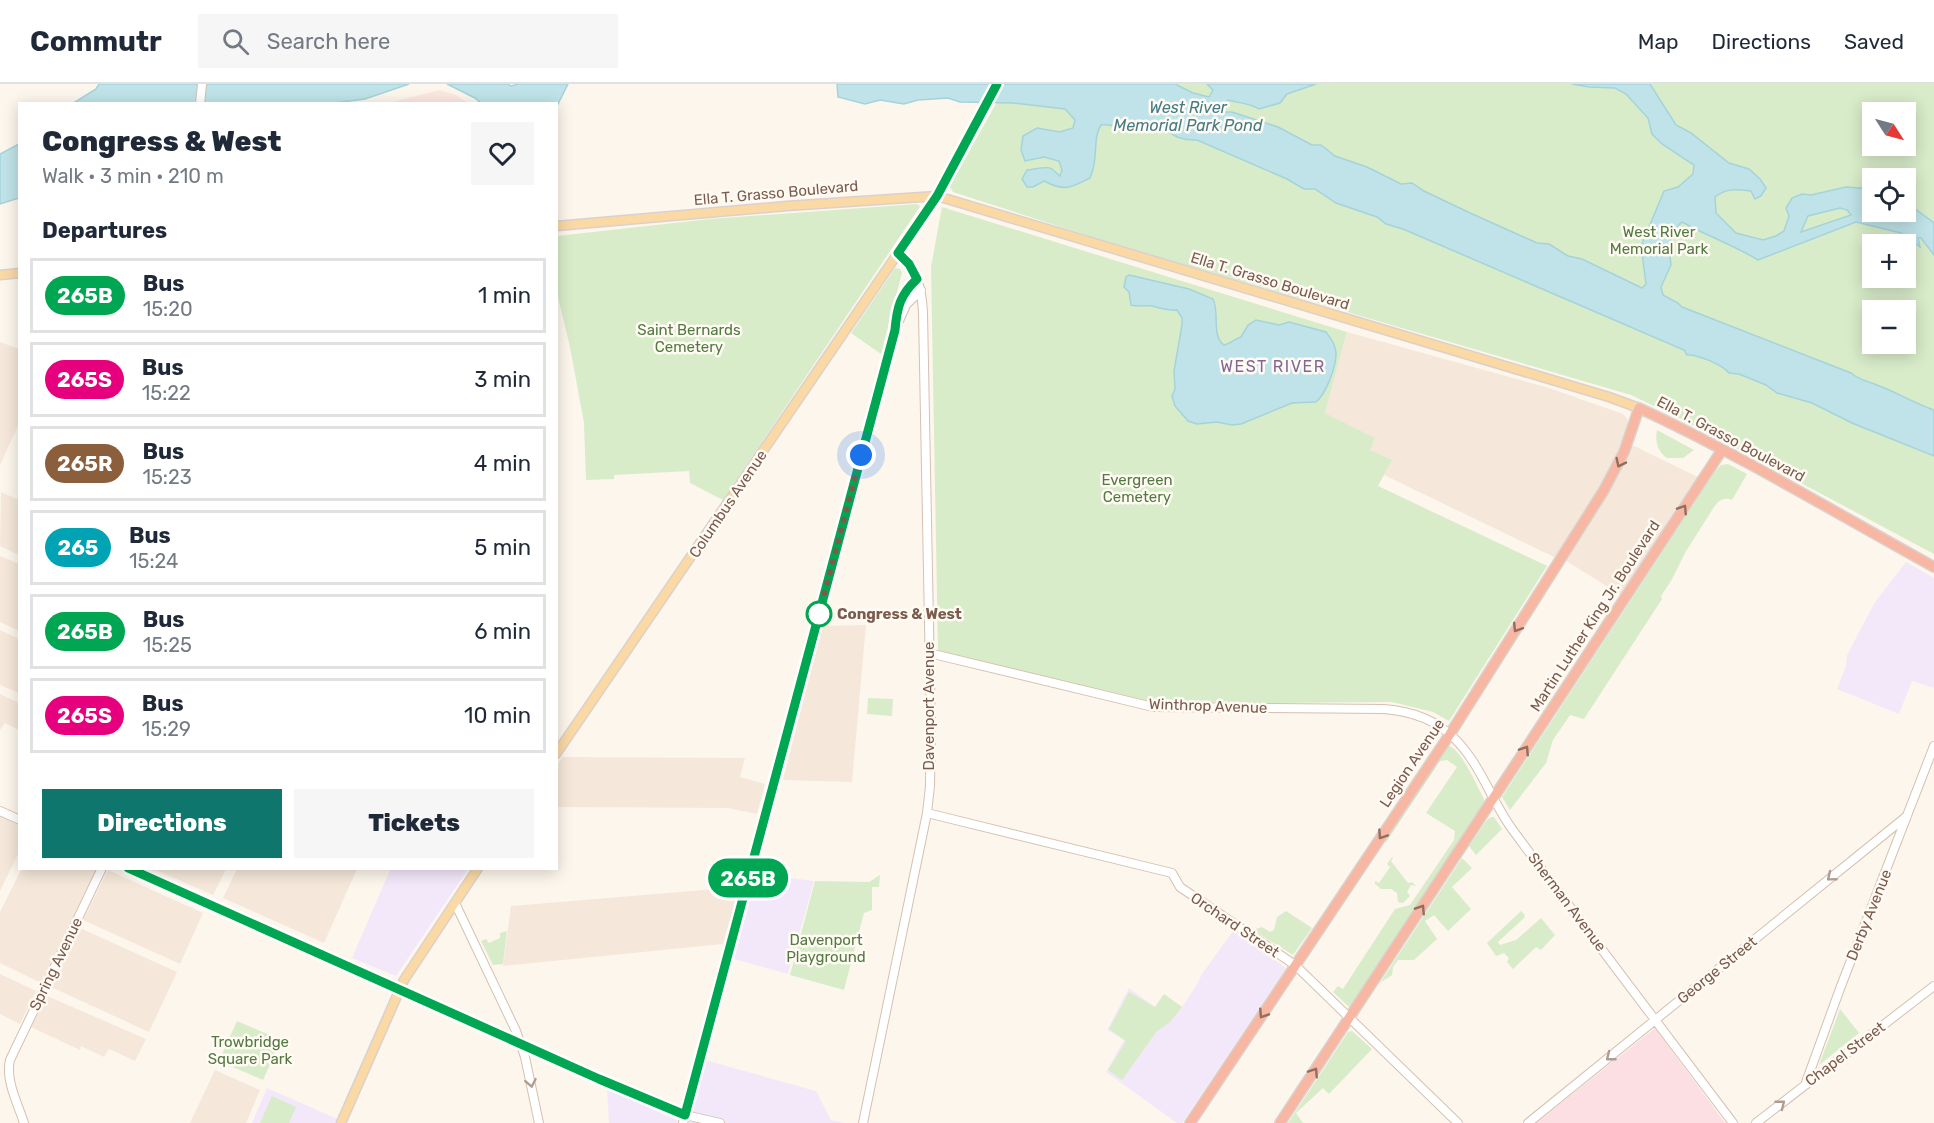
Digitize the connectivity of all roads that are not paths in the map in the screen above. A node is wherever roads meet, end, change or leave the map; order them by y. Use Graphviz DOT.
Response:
graph roads {
  1 [pos="202,84"];
  2 [pos="998,84"];
  3 [pos="200,102"];
  4 [pos="937,196"];
  5 [pos="558,226"];
  6 [pos="898,253"];
  7 [pos="18,273"];
  8 [pos="0,275"];
  9 [pos="917,279"];
  10 [pos="921,290"];
  11 [pos="895,330"];
  12 [pos="1639,408"];
  13 [pos="1722,450"];
  14 [pos="1934,567"];
  15 [pos="929,653"];
  16 [pos="1384,709"];
  17 [pos="1450,734"];
  18 [pos="1934,746"];
  19 [pos="558,751"];
  20 [pos="1493,799"];
  21 [pos="0,811"];
  22 [pos="927,813"];
  23 [pos="1907,816"];
  24 [pos="18,819"];
  25 [pos="101,870"];
  26 [pos="132,870"];
  27 [pos="477,870"];
  28 [pos="455,903"];
  29 [pos="1295,965"];
  30 [pos="1934,986"];
  31 [pos="399,990"];
  32 [pos="1349,1019"];
  33 [pos="1656,1021"];
  34 [pos="520,1044"];
  35 [pos="1805,1085"];
  36 [pos="684,1119"];
  37 [pos="24,1123"];
  38 [pos="341,1123"];
  39 [pos="539,1123"];
  40 [pos="720,1123"];
  41 [pos="863,1123"];
  42 [pos="1190,1123"];
  43 [pos="1280,1123"];
  44 [pos="1458,1123"];
  45 [pos="1528,1123"];
  46 [pos="1733,1123"];
  47 [pos="1756,1123"];
  1 -- 3 [label="main road"];
  2 -- 4 [label="main road, Columbus Avenue"];
  4 -- 5 [label="main road, Ella T. Grasso Boulevard"];
  4 -- 6 [label="main road, Columbus Avenue"];
  4 -- 12 [label="main road, Ella T. Grasso Boulevard"];
  6 -- 9 [label="main road, Davenport Avenue"];
  6 -- 19 [label="main road, Columbus Avenue"];
  7 -- 8 [label="main road"];
  9 -- 10 [label="main road, Davenport Avenue"];
  9 -- 11 [label="main road"];
  10 -- 11 [label="main road"];
  10 -- 15 [label="main road, Davenport Avenue"];
  11 -- 36 [label="main road"];
  12 -- 13 [label="highway, Ella T. Grasso Boulevard"];
  12 -- 17 [label="highway, Legion Avenue, one-way"];
  13 -- 14 [label="highway, Ella T. Grasso Boulevard"];
  20 -- 13 [label="highway, Martin Luther King Jr. Boulevard, one-way"];
  15 -- 16 [label="main road, Winthrop Avenue"];
  15 -- 22 [label="main road, Davenport Avenue"];
  16 -- 17 [label="main road, Sherman Avenue"];
  17 -- 20 [label="main road, Sherman Avenue"];
  17 -- 29 [label="highway, Legion Avenue, one-way"];
  18 -- 23 [label="main road, Derby Avenue"];
  32 -- 20 [label="highway, Martin Luther King Jr. Boulevard, one-way"];
  20 -- 33 [label="main road, Sherman Avenue"];
  21 -- 24 [label="main road"];
  22 -- 29 [label="main road, Orchard Street"];
  22 -- 41 [label="main road, Davenport Avenue"];
  23 -- 33 [label="main road, George Street, one-way"];
  23 -- 35 [label="main road, Derby Avenue"];
  25 -- 37 [label="main road, Spring Avenue"];
  26 -- 31 [label="main road"];
  27 -- 28 [label="main road"];
  28 -- 31 [label="main road"];
  28 -- 34 [label="main road"];
  29 -- 32 [label="main road, Orchard Street"];
  29 -- 42 [label="highway, Legion Avenue, one-way"];
  30 -- 35 [label="main road, Chapel Street"];
  31 -- 34 [label="main road"];
  31 -- 38 [label="main road"];
  43 -- 32 [label="highway, Martin Luther King Jr. Boulevard, one-way"];
  32 -- 44 [label="main road, Orchard Street"];
  33 -- 45 [label="main road, George Street, one-way"];
  33 -- 46 [label="main road, Sherman Avenue"];
  34 -- 36 [label="main road"];
  34 -- 39 [label="main road, one-way"];
  47 -- 35 [label="main road, Chapel Street, one-way"];
  36 -- 40 [label="main road"];
}
